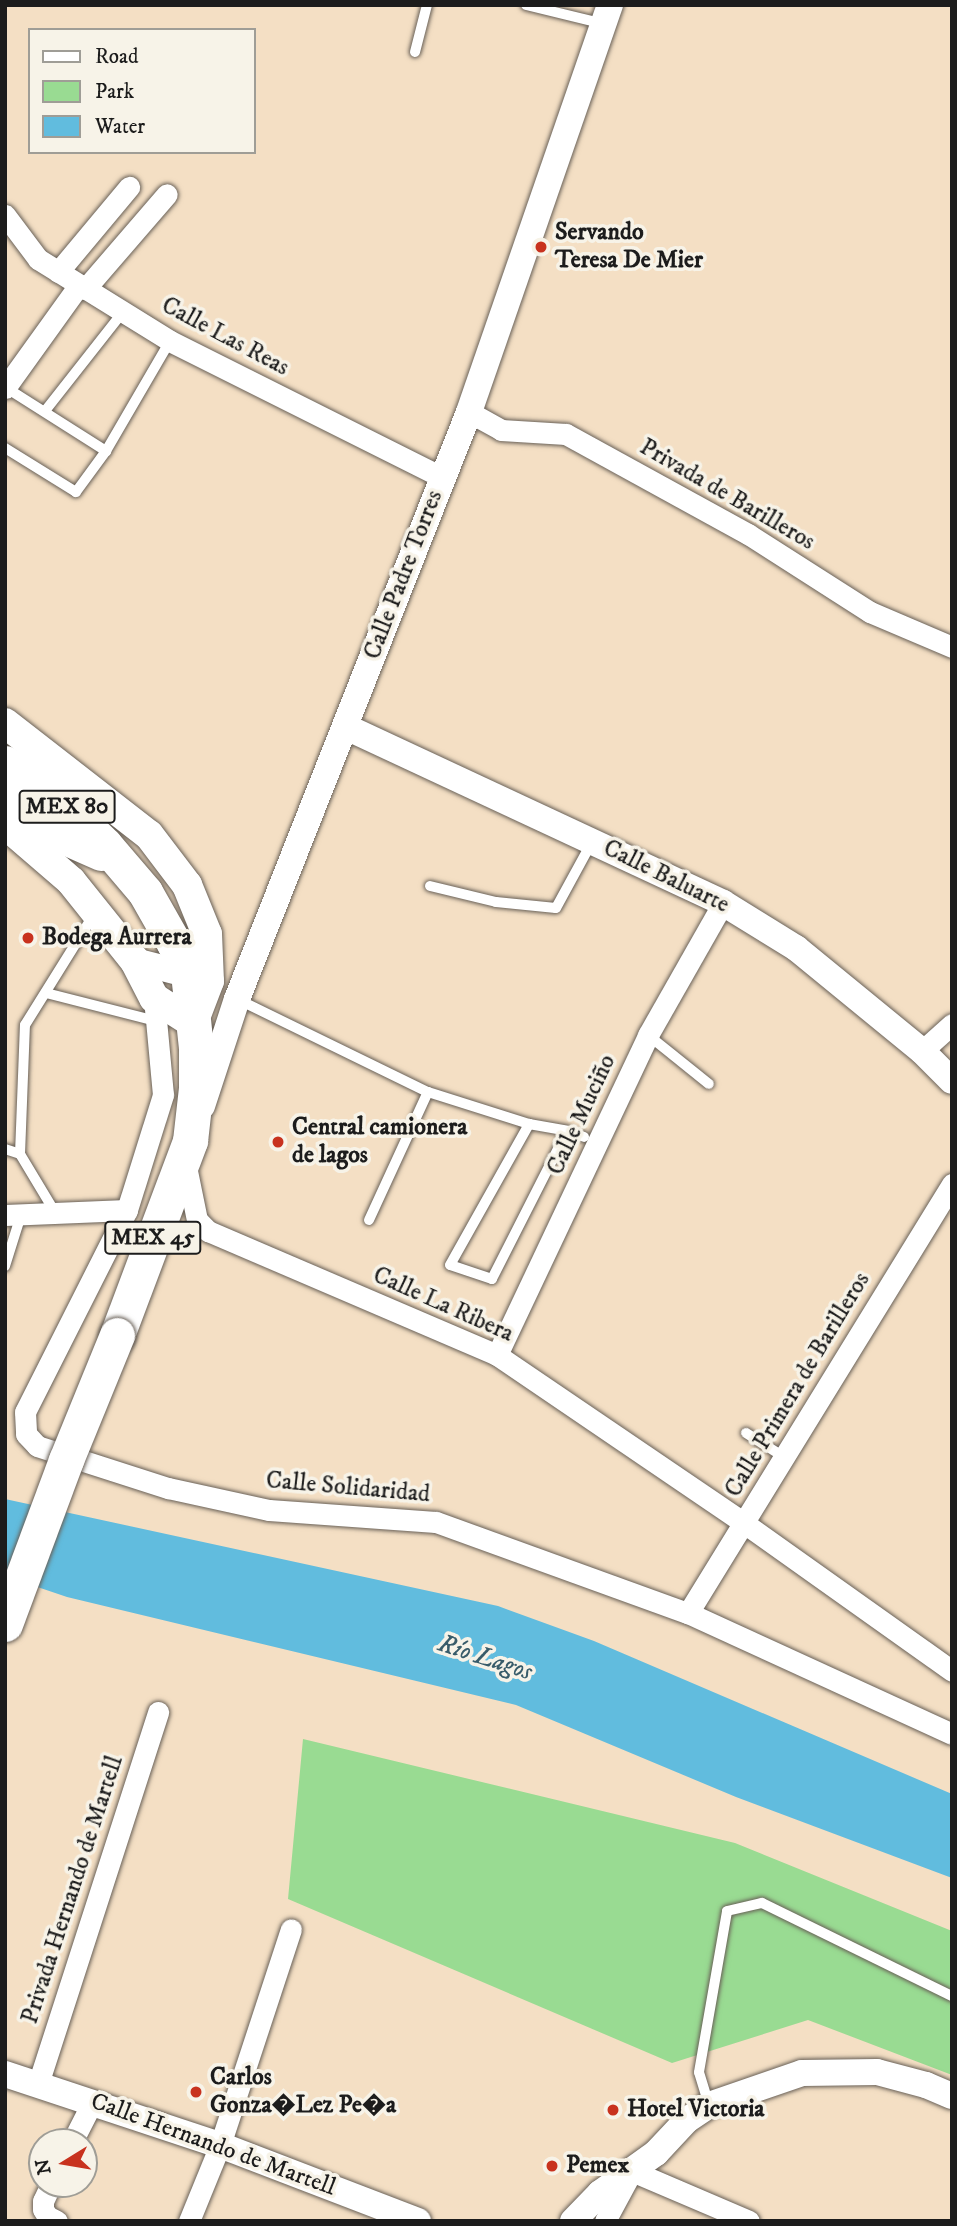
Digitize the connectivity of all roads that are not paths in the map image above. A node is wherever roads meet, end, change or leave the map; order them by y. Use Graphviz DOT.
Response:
graph roads {
  1 [pos="427,5"];
  2 [pos="526,5"];
  3 [pos="607,15"];
  4 [pos="415,52"];
  5 [pos="129,187"];
  6 [pos="167,194"];
  7 [pos="5,215"];
  8 [pos="58,272"];
  9 [pos="82,287"];
  10 [pos="123,312"];
  11 [pos="170,341"];
  12 [pos="5,387"];
  13 [pos="45,411"];
  14 [pos="469,412"];
  15 [pos="5,448"];
  16 [pos="106,451"];
  17 [pos="442,477"];
  18 [pos="952,646"];
  19 [pos="5,723"];
  20 [pos="346,727"];
  21 [pos="5,763"];
  22 [pos="5,796"];
  23 [pos="5,824"];
  24 [pos="592,842"];
  25 [pos="120,862"];
  26 [pos="430,886"];
  27 [pos="723,903"];
  28 [pos="95,911"];
  29 [pos="135,961"];
  30 [pos="198,977"];
  31 [pos="46,993"];
  32 [pos="237,999"];
  33 [pos="155,1010"];
  34 [pos="193,1023"];
  35 [pos="952,1024"];
  36 [pos="648,1035"];
  37 [pos="922,1051"];
  38 [pos="952,1081"];
  39 [pos="709,1084"];
  40 [pos="428,1092"];
  41 [pos="529,1124"];
  42 [pos="567,1131"];
  43 [pos="584,1136"];
  44 [pos="5,1149"];
  45 [pos="188,1149"];
  46 [pos="20,1154"];
  47 [pos="952,1184"];
  48 [pos="127,1210"];
  49 [pos="56,1214"];
  50 [pos="13,1215"];
  51 [pos="369,1220"];
  52 [pos="5,1266"];
  53 [pos="497,1355"];
  54 [pos="746,1433"];
  55 [pos="784,1457"];
  56 [pos="744,1523"];
  57 [pos="688,1613"];
  58 [pos="5,1625"];
  59 [pos="952,1671"];
  60 [pos="158,1712"];
  61 [pos="952,1734"];
  62 [pos="291,1929"];
  63 [pos="952,1996"];
  64 [pos="5,2074"];
  65 [pos="38,2084"];
  66 [pos="952,2095"];
  67 [pos="93,2101"];
  68 [pos="709,2105"];
  69 [pos="79,2128"];
  70 [pos="220,2145"];
  71 [pos="632,2171"];
  72 [pos="44,2198"];
  73 [pos="747,2220"];
  74 [pos="57,2221"];
  75 [pos="189,2221"];
  76 [pos="418,2221"];
  77 [pos="573,2221"];
  78 [pos="606,2221"];
  1 -- 4 [label="lane"];
  2 -- 3 [label="lane"];
  3 -- 14 [label="street, Calle Padre Torres"];
  5 -- 8 [label="street"];
  6 -- 9 [label="street"];
  7 -- 8 [label="street, Calle Las Reas"];
  8 -- 9 [label="street, Calle Las Reas"];
  9 -- 10 [label="street, Calle Las Reas"];
  9 -- 12 [label="street"];
  10 -- 11 [label="street, Calle Las Reas"];
  10 -- 13 [label="lane"];
  11 -- 16 [label="lane"];
  11 -- 17 [label="street, Calle Las Reas"];
  12 -- 13 [label="lane"];
  13 -- 16 [label="lane"];
  14 -- 17 [label="street, Calle Padre Torres"];
  14 -- 18 [label="street, Privada de Barilleros"];
  15 -- 16 [label="lane"];
  17 -- 20 [label="street, Calle Padre Torres"];
  19 -- 30 [label="main road"];
  20 -- 24 [label="street, Calle Baluarte"];
  20 -- 32 [label="street, Calle Padre Torres"];
  21 -- 25 [label="highway, MEX 80"];
  22 -- 25 [label="highway, MEX 80"];
  23 -- 28 [label="main road"];
  24 -- 26 [label="lane"];
  24 -- 27 [label="street, Calle Baluarte"];
  25 -- 30 [label="highway, MEX 80"];
  27 -- 36 [label="street, Calle Muciño"];
  27 -- 37 [label="street, Calle Baluarte"];
  28 -- 29 [label="main road"];
  28 -- 31 [label="lane"];
  29 -- 30 [label="street"];
  29 -- 33 [label="main road"];
  30 -- 32 [label="street"];
  30 -- 34 [label="highway, MEX 80"];
  31 -- 33 [label="lane"];
  31 -- 46 [label="lane"];
  32 -- 40 [label="lane"];
  32 -- 45 [label="street, Calle Padre Torres"];
  33 -- 34 [label="main road"];
  33 -- 48 [label="street"];
  34 -- 45 [label="highway, MEX 45"];
  35 -- 37 [label="street"];
  36 -- 39 [label="lane"];
  36 -- 53 [label="street, Calle Muciño"];
  37 -- 38 [label="street, Calle Baluarte"];
  40 -- 41 [label="lane"];
  40 -- 51 [label="lane"];
  41 -- 42 [label="lane"];
  41 -- 42 [label="lane"];
  42 -- 43 [label="lane"];
  44 -- 46 [label="lane"];
  45 -- 53 [label="street, Calle La Ribera"];
  45 -- 58 [label="highway, MEX 45, bridge"];
  46 -- 49 [label="lane"];
  47 -- 55 [label="street, Calle Primera de Barilleros"];
  48 -- 49 [label="street"];
  48 -- 57 [label="street, Calle Solidaridad"];
  49 -- 50 [label="street"];
  50 -- 52 [label="lane"];
  53 -- 56 [label="street, Calle La Ribera"];
  54 -- 55 [label="lane"];
  55 -- 56 [label="street, Calle Primera de Barilleros"];
  56 -- 57 [label="street, Calle Primera de Barilleros"];
  56 -- 59 [label="street, Calle La Ribera"];
  57 -- 61 [label="street, Calle Solidaridad"];
  60 -- 65 [label="street, Privada Hernando de Martell"];
  62 -- 70 [label="street"];
  63 -- 68 [label="lane"];
  64 -- 65 [label="street, Calle Hernando de Martell"];
  65 -- 67 [label="street, Calle Hernando de Martell"];
  66 -- 68 [label="street"];
  67 -- 69 [label="street"];
  67 -- 70 [label="street, Calle Hernando de Martell"];
  68 -- 71 [label="street"];
  70 -- 75 [label="street"];
  70 -- 76 [label="street, Calle Hernando de Martell"];
  71 -- 73 [label="street"];
  71 -- 77 [label="street"];
  71 -- 78 [label="street"];
  72 -- 74 [label="street"];
}
